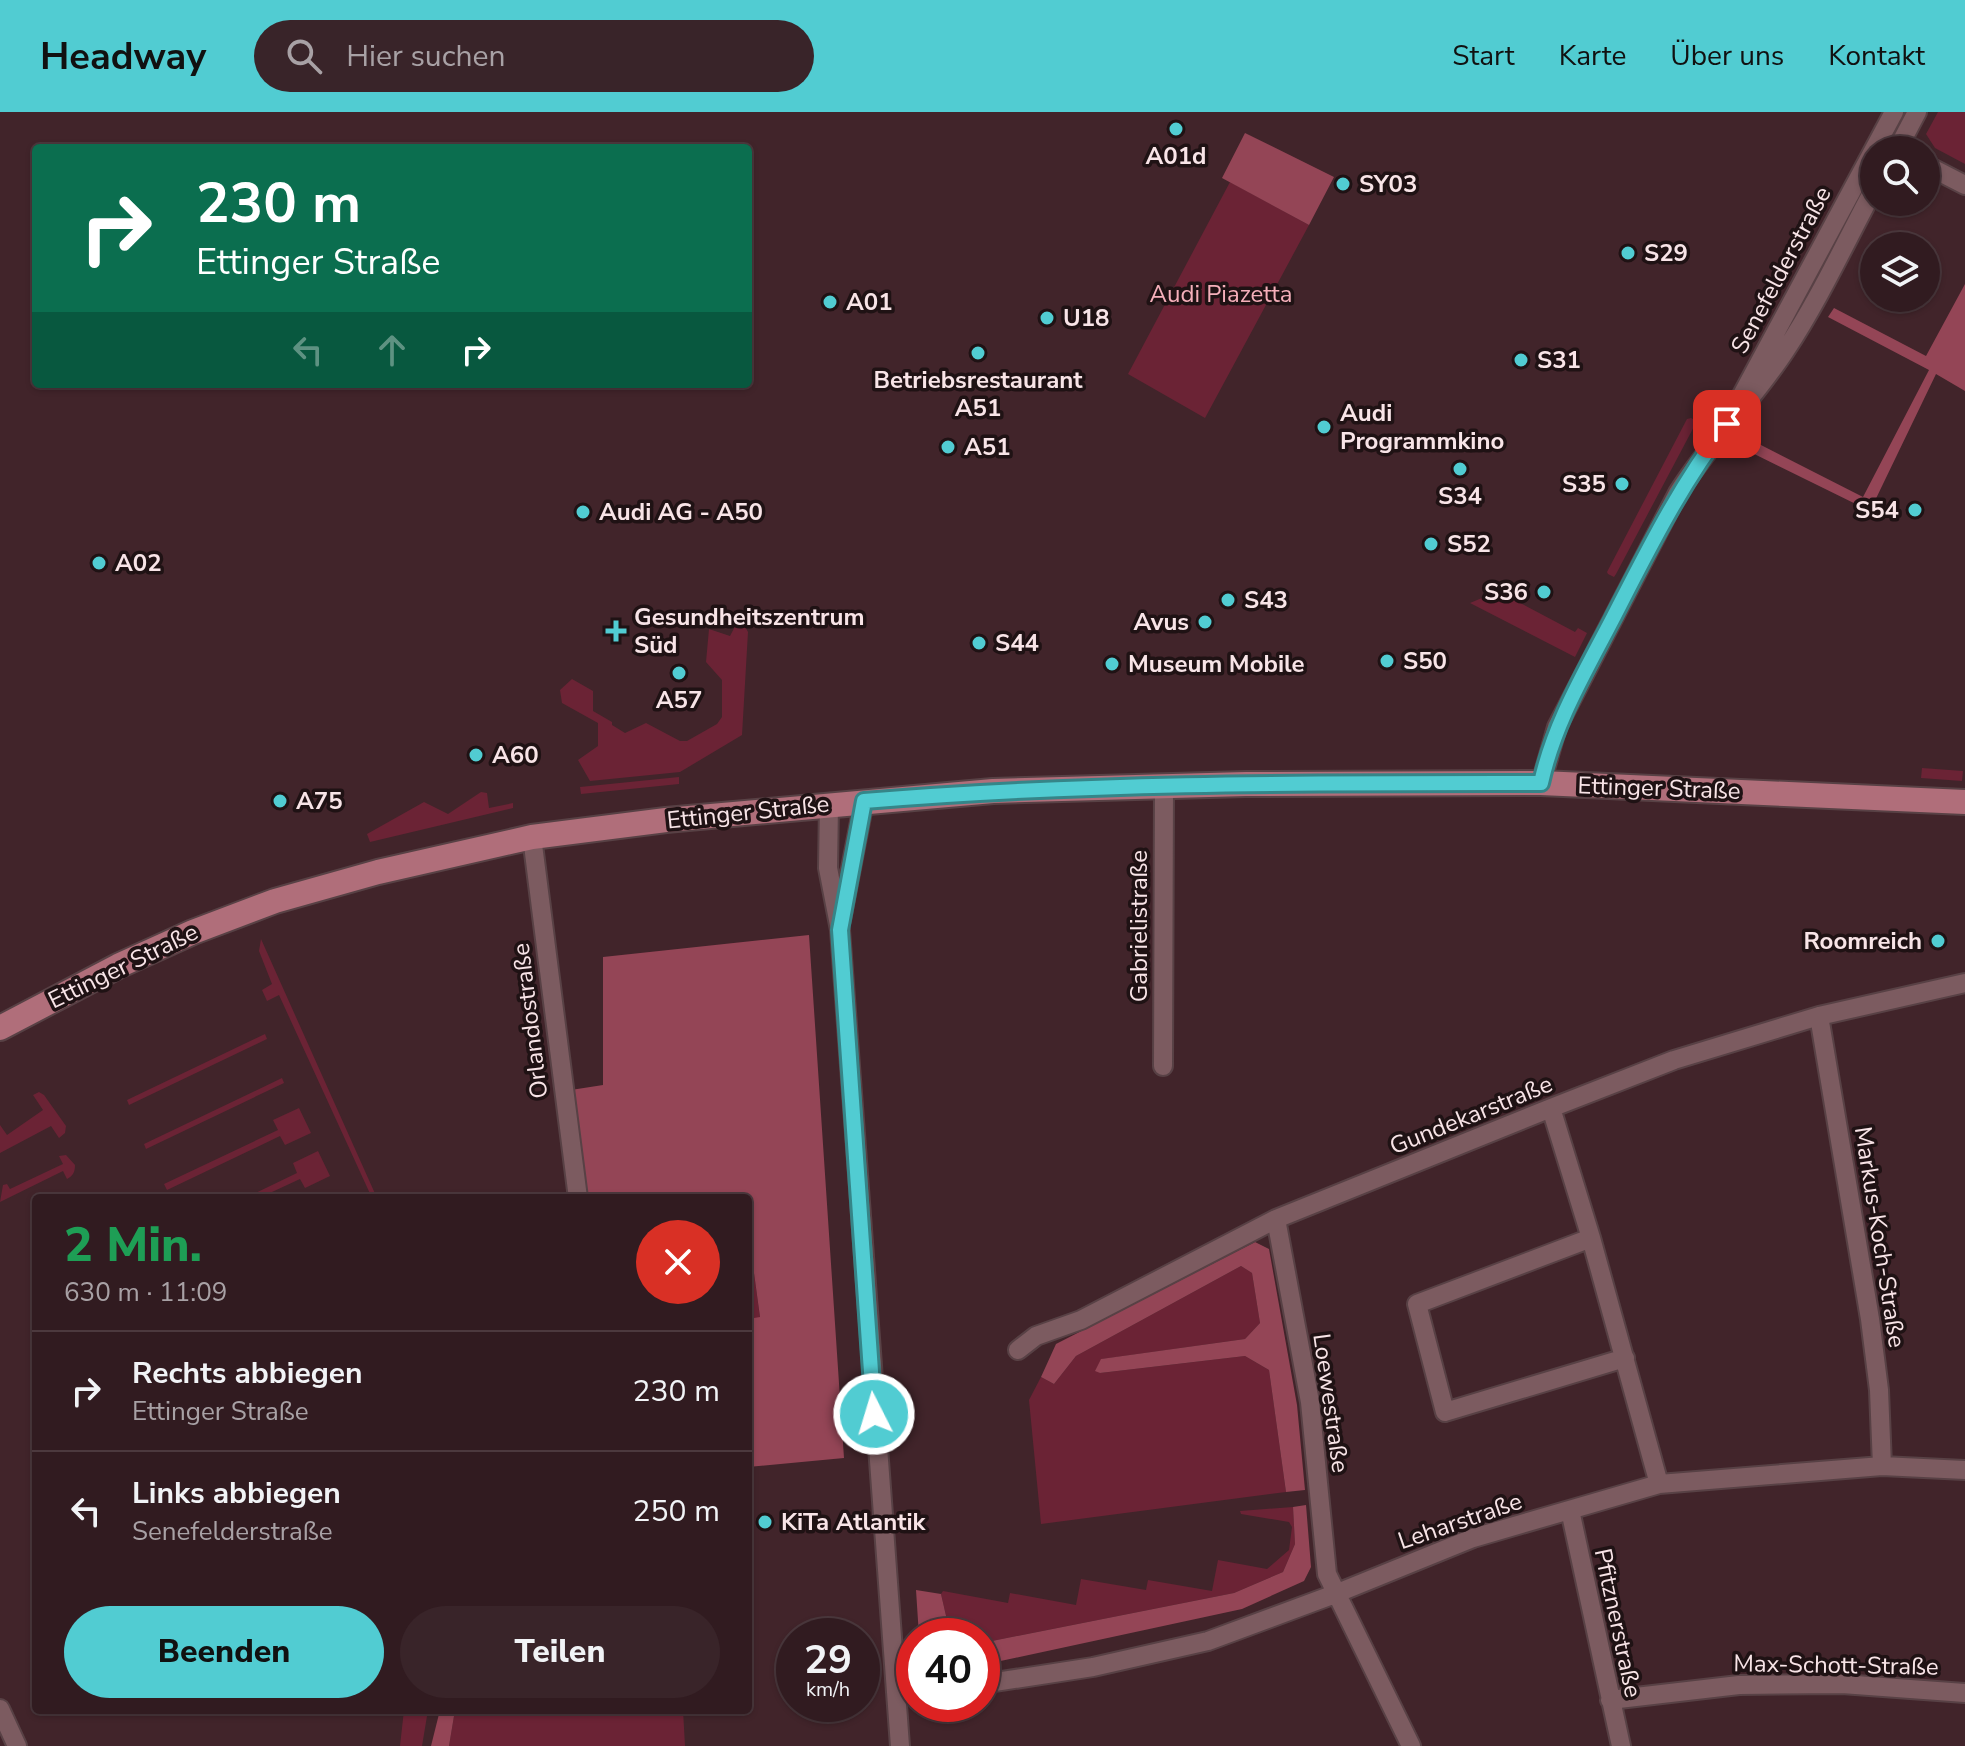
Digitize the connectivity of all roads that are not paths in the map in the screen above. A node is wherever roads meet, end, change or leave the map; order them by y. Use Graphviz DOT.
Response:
graph roads {
  1 [pos="1894,112"];
  2 [pos="1917,112"];
  3 [pos="1880,136"];
  4 [pos="1904,136"];
  5 [pos="1940,172"];
  6 [pos="1860,174"];
  7 [pos="1965,185"];
  8 [pos="1860,214"];
  9 [pos="1727,424"];
  10 [pos="1541,783"];
  11 [pos="1164,786"];
  12 [pos="864,801"];
  13 [pos="1965,802"];
  14 [pos="829,804"];
  15 [pos="532,837"];
  16 [pos="840,930"];
  17 [pos="1965,983"];
  18 [pos="1819,1016"];
  19 [pos="0,1028"];
  20 [pos="1163,1066"];
  21 [pos="1551,1108"];
  22 [pos="577,1194"];
  23 [pos="1276,1219"];
  24 [pos="1591,1238"];
  25 [pos="1018,1350"];
  26 [pos="1625,1358"];
  27 [pos="1882,1466"];
  28 [pos="1965,1470"];
  29 [pos="1659,1484"];
  30 [pos="1570,1510"];
  31 [pos="1335,1594"];
  32 [pos="898,1618"];
  33 [pos="1000,1681"];
  34 [pos="1965,1693"];
  35 [pos="1610,1700"];
  36 [pos="0,1709"];
  37 [pos="902,1722"];
  38 [pos="17,1746"];
  39 [pos="900,1746"];
  40 [pos="1411,1746"];
  41 [pos="1621,1746"];
  1 -- 3 [label="street, Senefelderstraße"];
  2 -- 4 [label="street"];
  5 -- 7 [label="street"];
  6 -- 9 [label="street, Senefelderstraße"];
  8 -- 9 [label="street, Senefelderstraße"];
  9 -- 10 [label="street, Senefelderstraße"];
  10 -- 11 [label="main road, Ettinger Straße"];
  10 -- 13 [label="main road, Ettinger Straße"];
  11 -- 12 [label="main road, Ettinger Straße"];
  11 -- 20 [label="street, Gabrielistraße"];
  12 -- 14 [label="main road, Ettinger Straße"];
  12 -- 16 [label="street"];
  14 -- 15 [label="main road, Ettinger Straße"];
  14 -- 16 [label="street"];
  15 -- 19 [label="main road, Ettinger Straße"];
  15 -- 22 [label="street, Orlandostraße"];
  16 -- 32 [label="street"];
  17 -- 18 [label="street, Gundekarstraße"];
  18 -- 21 [label="street, Gundekarstraße"];
  18 -- 27 [label="street, Markus-Koch-Straße"];
  21 -- 23 [label="street, Gundekarstraße"];
  21 -- 24 [label="street"];
  23 -- 25 [label="street, Gundekarstraße"];
  23 -- 31 [label="street, Loewestraße"];
  24 -- 26 [label="street"];
  24 -- 26 [label="street"];
  26 -- 29 [label="street"];
  27 -- 28 [label="street, Leharstraße"];
  27 -- 29 [label="street, Leharstraße"];
  29 -- 30 [label="street, Leharstraße"];
  30 -- 31 [label="street, Leharstraße"];
  30 -- 35 [label="street, Pfitznerstraße"];
  31 -- 33 [label="street, Leharstraße"];
  31 -- 40 [label="street, Loewestraße"];
  34 -- 35 [label="street, Max-Schott-Straße"];
  35 -- 41 [label="street, Pfitznerstraße"];
  36 -- 38 [label="street"];
  37 -- 39 [label="street"];
}
